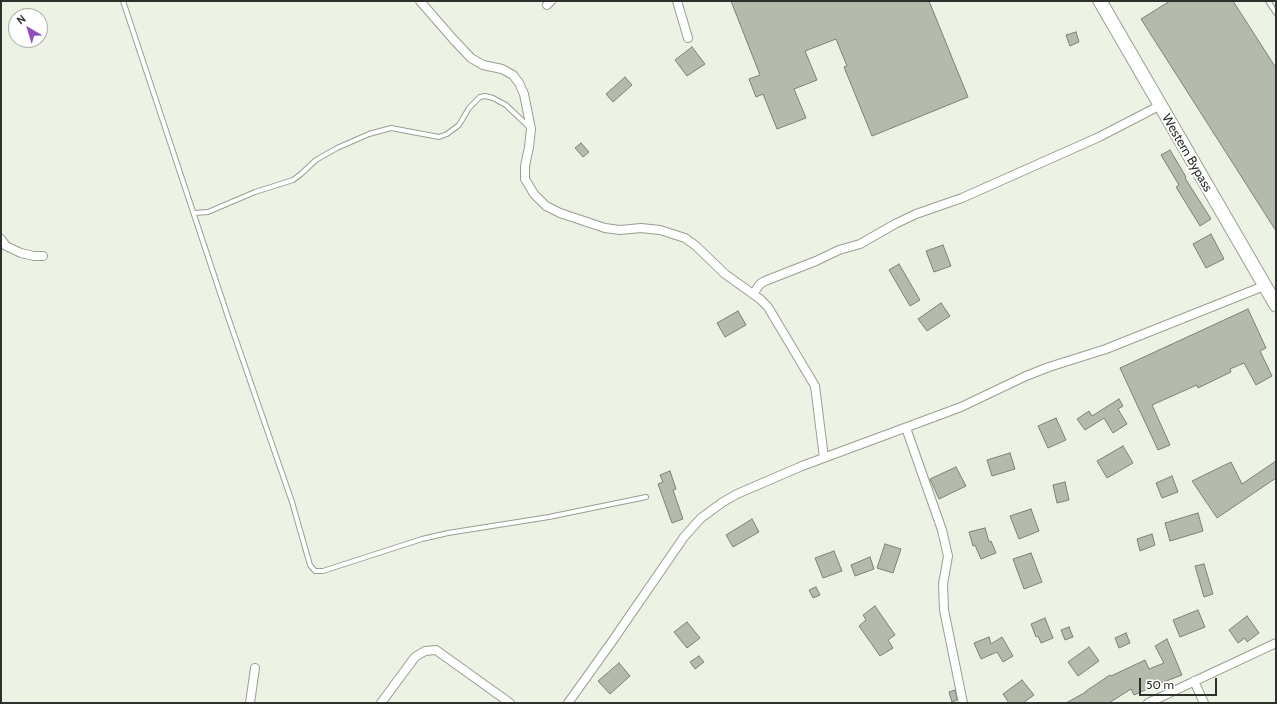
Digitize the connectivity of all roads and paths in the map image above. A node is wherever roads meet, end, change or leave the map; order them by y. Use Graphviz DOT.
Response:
graph roads {
  1 [pos="123,1"];
  2 [pos="420,1"];
  3 [pos="677,1"];
  4 [pos="1100,1"];
  5 [pos="1268,1"];
  6 [pos="1276,13"];
  7 [pos="688,38"];
  8 [pos="1159,106"];
  9 [pos="531,129"];
  10 [pos="194,213"];
  11 [pos="1,239"];
  12 [pos="43,256"];
  13 [pos="1264,286"];
  14 [pos="753,294"];
  15 [pos="1276,305"];
  16 [pos="906,428"];
  17 [pos="824,458"];
  18 [pos="646,497"];
  19 [pos="1276,643"];
  20 [pos="255,668"];
  21 [pos="1194,681"];
  22 [pos="250,703"];
  23 [pos="381,703"];
  24 [pos="510,703"];
  25 [pos="568,703"];
  26 [pos="963,703"];
  27 [pos="1148,703"];
  28 [pos="1204,703"];
  1 -- 10 [label="lane"];
  2 -- 9 [label="street"];
  3 -- 7 [label="street"];
  4 -- 8 [label="main road, Western Bypass"];
  5 -- 6 [label="lane"];
  8 -- 13 [label="main road, Western Bypass"];
  8 -- 14 [label="street"];
  9 -- 10 [label="lane"];
  9 -- 14 [label="street"];
  10 -- 18 [label="lane"];
  11 -- 12 [label="street"];
  13 -- 15 [label="main road, Western Bypass"];
  13 -- 16 [label="street"];
  14 -- 17 [label="street"];
  16 -- 17 [label="street"];
  16 -- 26 [label="street"];
  17 -- 25 [label="street"];
  19 -- 21 [label="street"];
  20 -- 22 [label="street"];
  21 -- 27 [label="street"];
  21 -- 28 [label="street"];
  23 -- 24 [label="street"];
}
